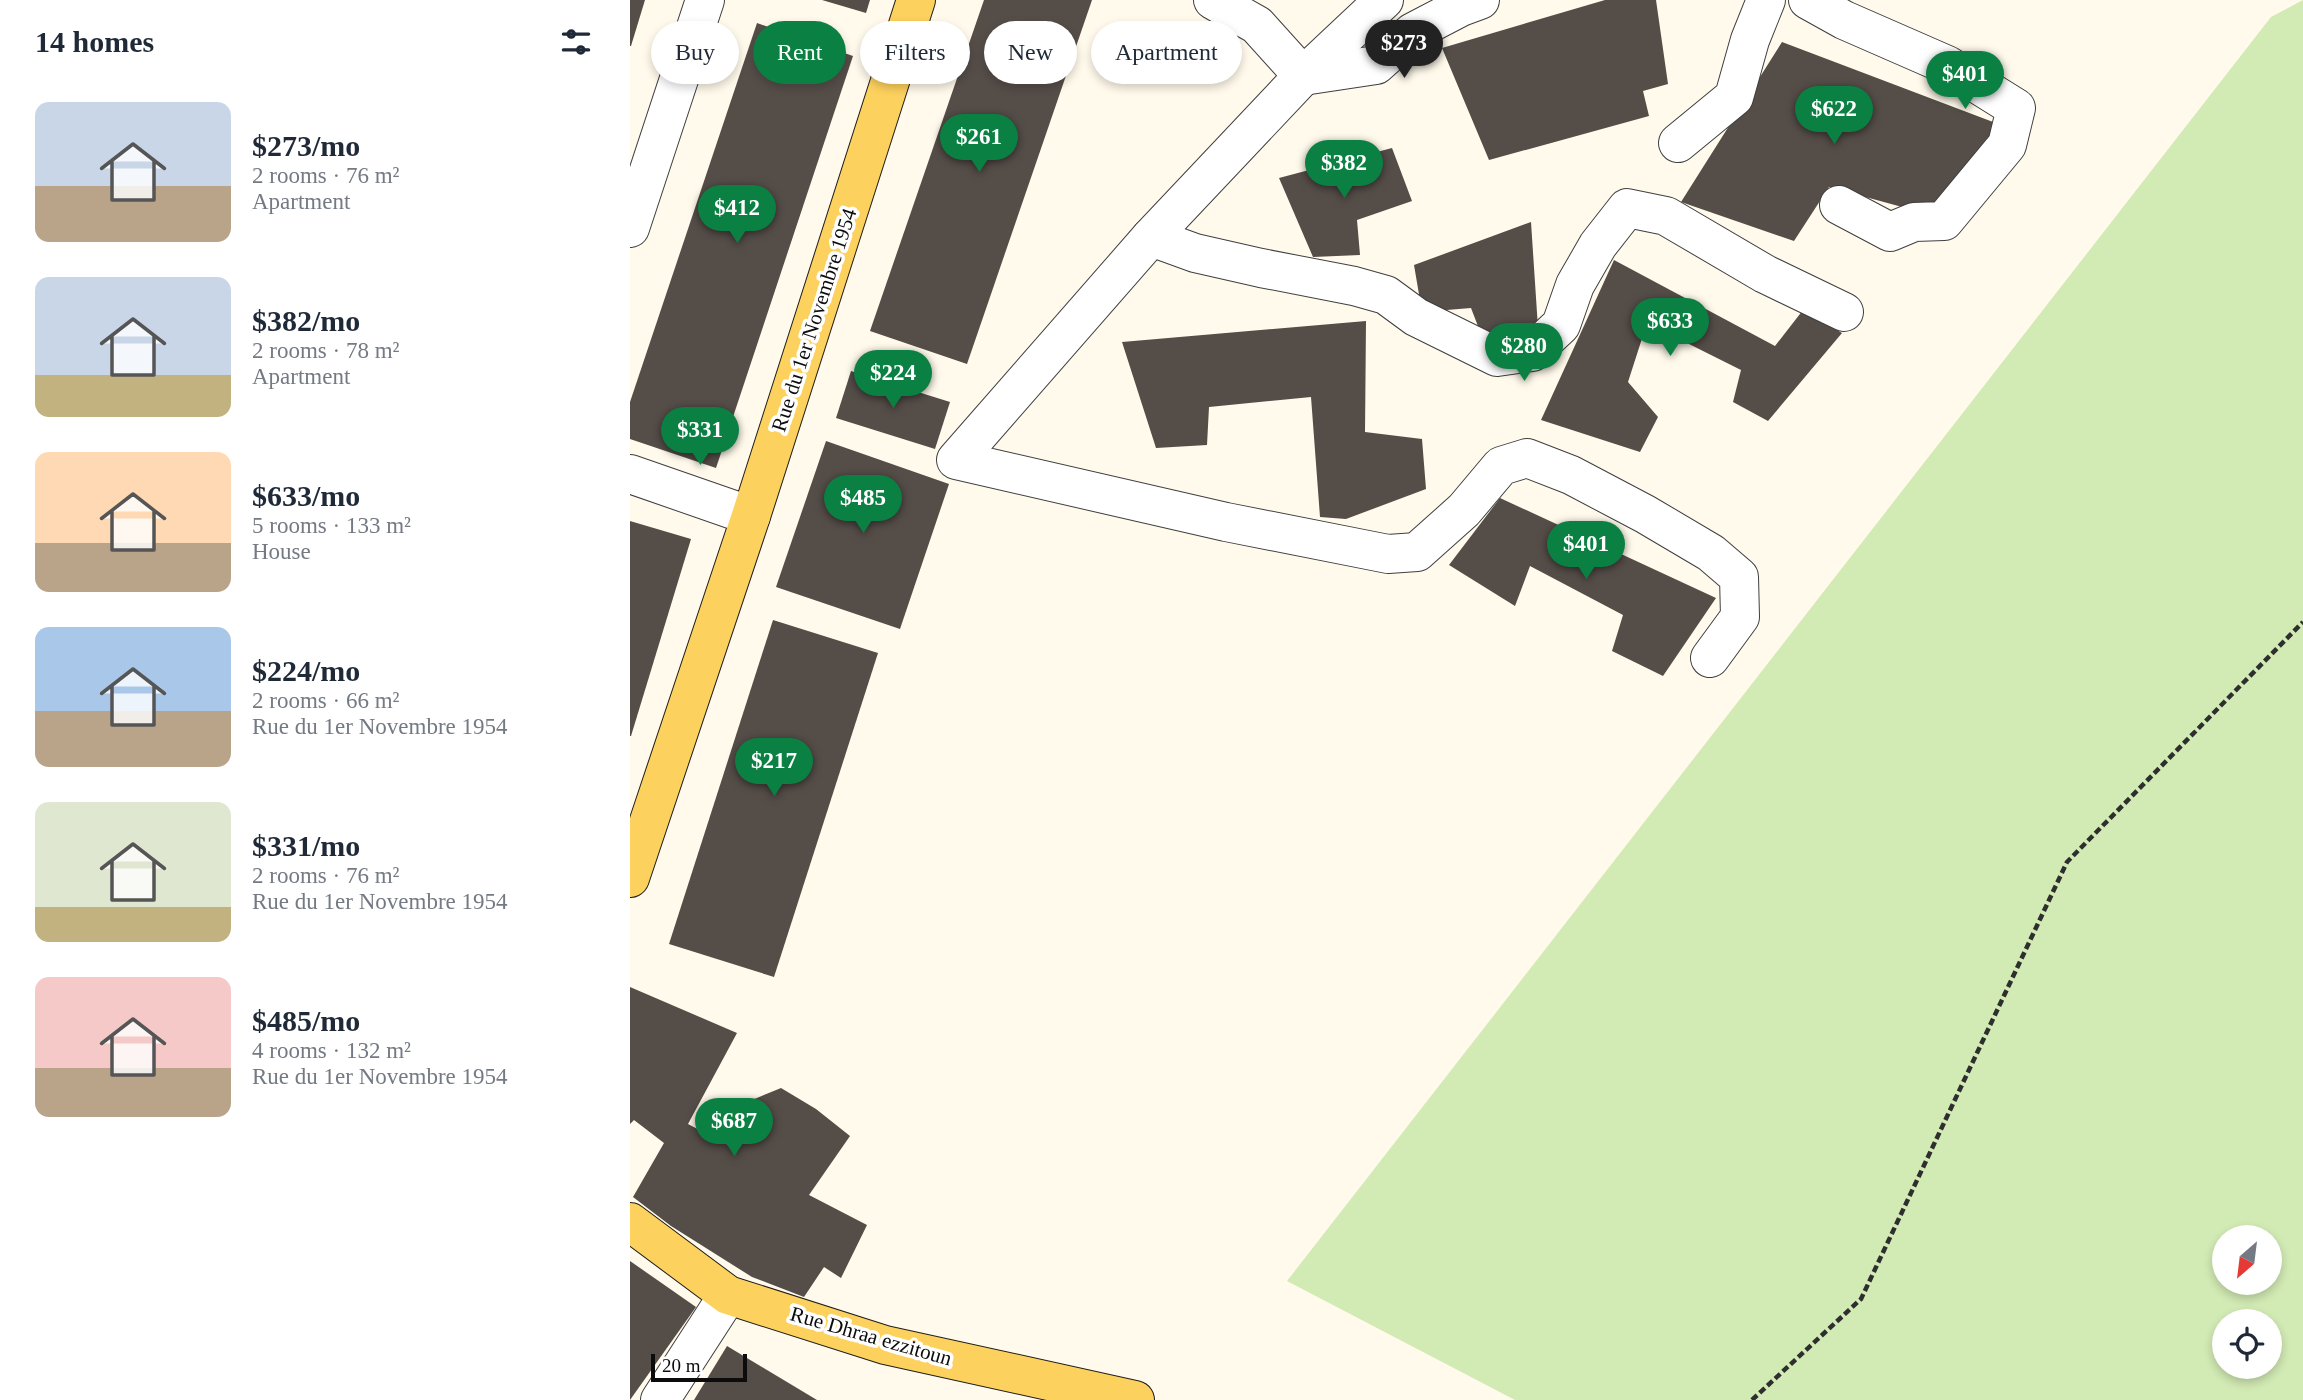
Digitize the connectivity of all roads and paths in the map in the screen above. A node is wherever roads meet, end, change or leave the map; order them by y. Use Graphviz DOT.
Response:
graph roads {
  1 [pos="705,0"];
  2 [pos="916,0"];
  3 [pos="1213,0"];
  4 [pos="1384,0"];
  5 [pos="1479,0"];
  6 [pos="1766,0"];
  7 [pos="1808,0"];
  8 [pos="1303,76"];
  9 [pos="1678,143"];
  10 [pos="1839,205"];
  11 [pos="630,228"];
  12 [pos="1151,236"];
  13 [pos="1844,312"];
  14 [pos="630,474"];
  15 [pos="751,516"];
  16 [pos="2303,622"];
  17 [pos="1710,658"];
  18 [pos="630,878"];
  19 [pos="630,1222"];
  20 [pos="728,1295"];
  21 [pos="660,1400"];
  22 [pos="1135,1400"];
  23 [pos="1752,1400"];
  1 -- 11 [label="street"];
  2 -- 15 [label="main road, Rue du 1er Novembre 1954"];
  3 -- 8 [label="street"];
  4 -- 8 [label="street"];
  5 -- 8 [label="street"];
  6 -- 9 [label="street"];
  7 -- 10 [label="street"];
  8 -- 12 [label="street"];
  12 -- 13 [label="street"];
  12 -- 17 [label="street"];
  14 -- 15 [label="street"];
  15 -- 18 [label="main road, Rue du 1er Novembre 1954"];
  16 -- 23 [label="path"];
  19 -- 20 [label="main road, Rue Dhraa ezzitoun"];
  20 -- 21 [label="street"];
  20 -- 22 [label="main road, Rue Dhraa ezzitoun"];
}
